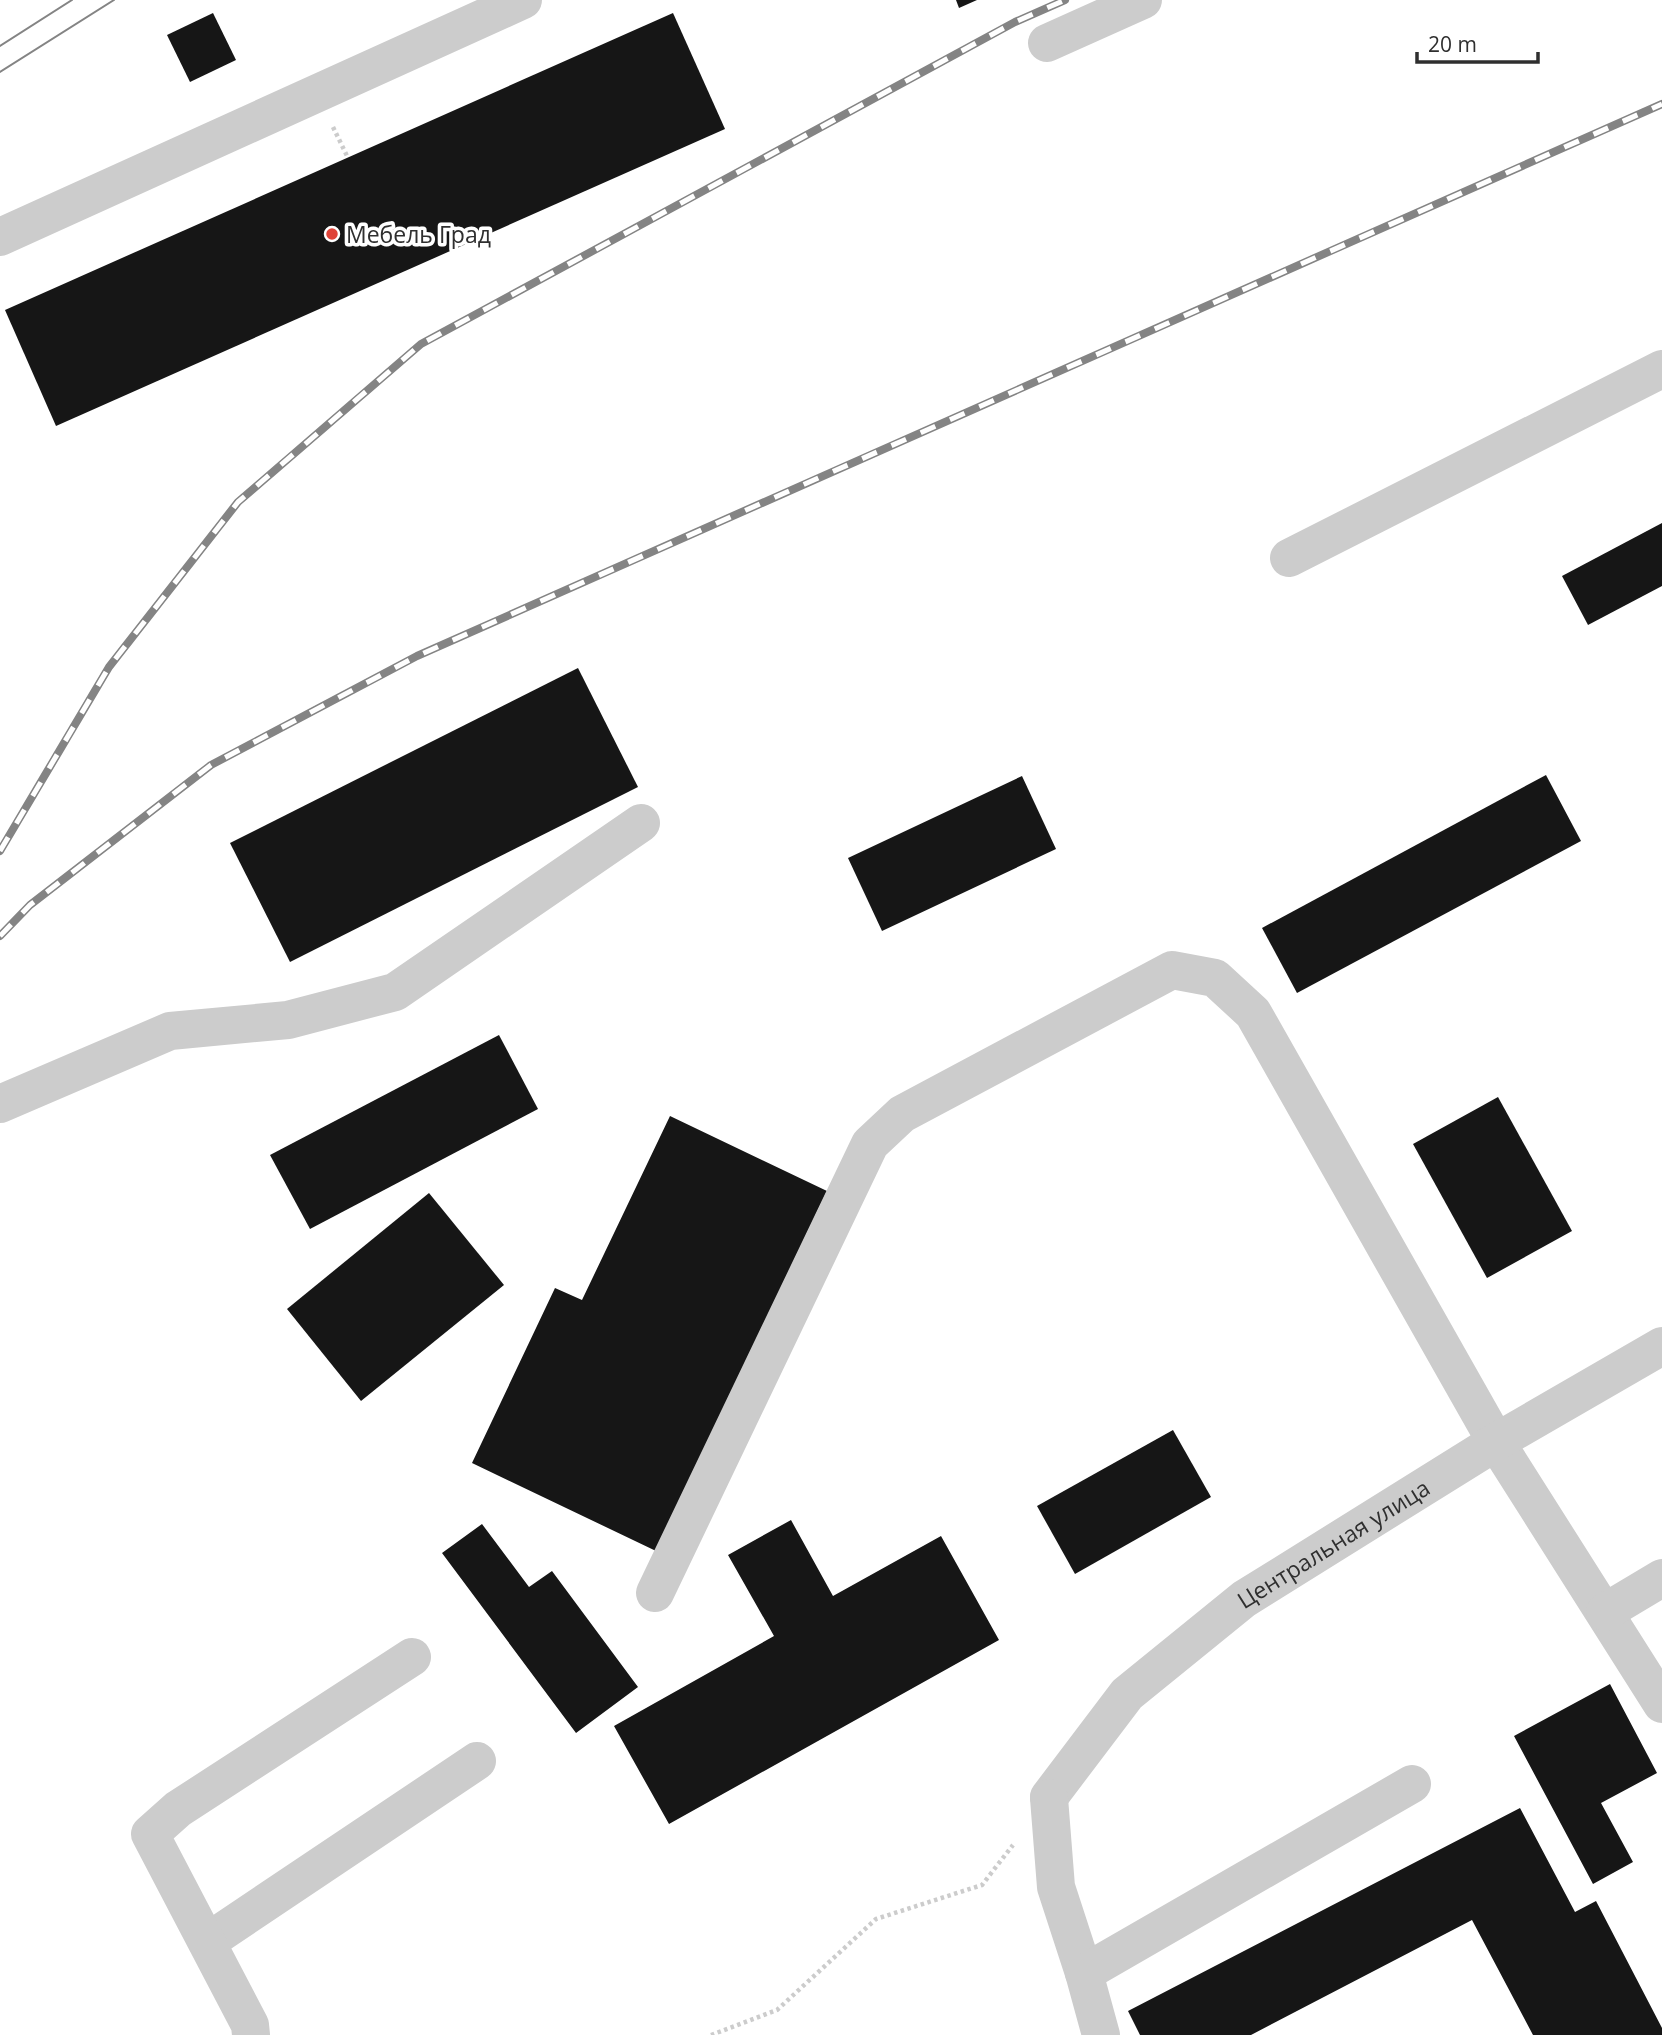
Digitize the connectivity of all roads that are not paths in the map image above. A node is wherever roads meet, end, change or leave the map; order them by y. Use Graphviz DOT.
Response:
graph roads {
  1 [pos="523,0"];
  2 [pos="1143,0"];
  3 [pos="1047,43"];
  4 [pos="0,237"];
  5 [pos="1662,369"];
  6 [pos="1289,558"];
  7 [pos="642,823"];
  8 [pos="0,1104"];
  9 [pos="1662,1346"];
  10 [pos="1496,1442"];
  11 [pos="1662,1578"];
  12 [pos="655,1593"];
  13 [pos="1605,1612"];
  14 [pos="412,1657"];
  15 [pos="1662,1704"];
  16 [pos="477,1761"];
  17 [pos="1412,1783"];
  18 [pos="206,1942"];
  19 [pos="1084,1973"];
  20 [pos="251,2035"];
  21 [pos="1101,2035"];
  1 -- 4 [label="street"];
  2 -- 3 [label="street"];
  5 -- 6 [label="street"];
  7 -- 8 [label="street"];
  9 -- 10 [label="street, Центральная улица"];
  10 -- 12 [label="street"];
  10 -- 13 [label="street"];
  10 -- 19 [label="street, Центральная улица"];
  11 -- 13 [label="street"];
  13 -- 15 [label="street"];
  14 -- 18 [label="street"];
  16 -- 18 [label="street"];
  17 -- 19 [label="street"];
  18 -- 20 [label="street"];
  19 -- 21 [label="street"];
}
